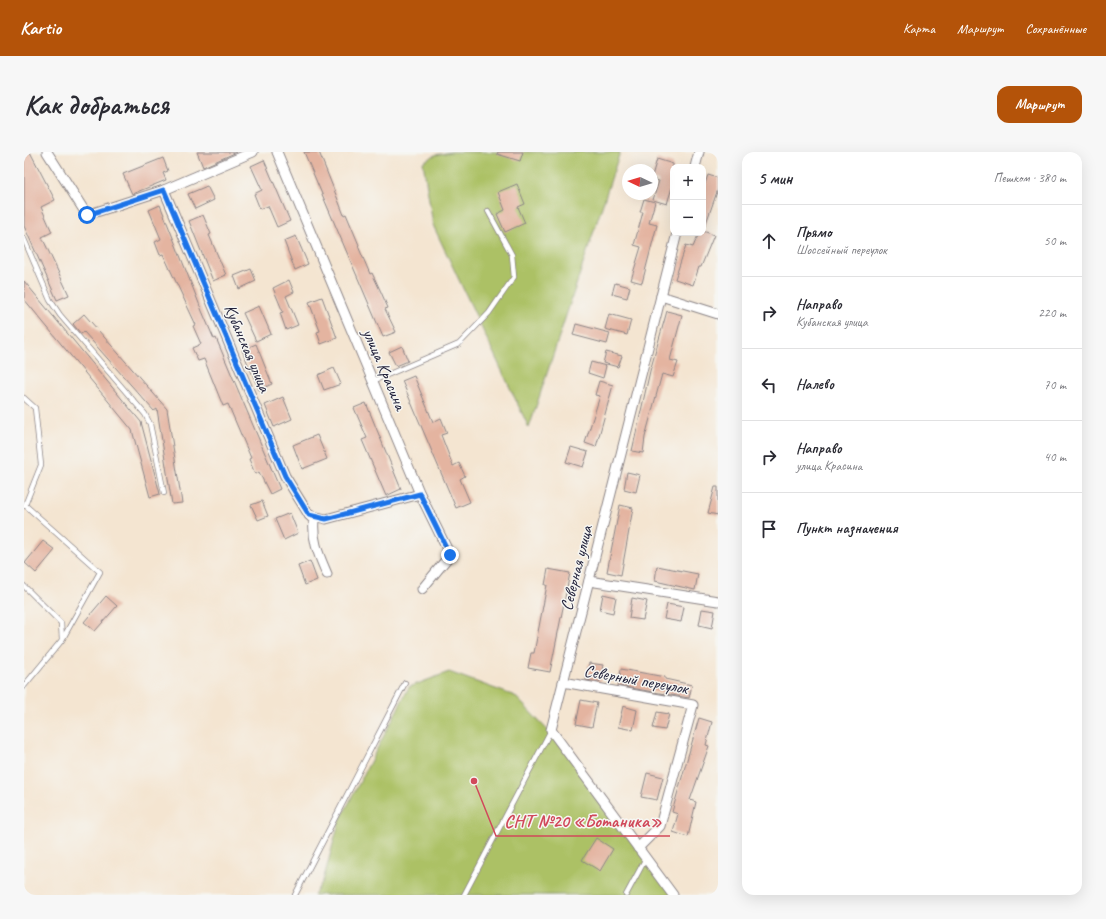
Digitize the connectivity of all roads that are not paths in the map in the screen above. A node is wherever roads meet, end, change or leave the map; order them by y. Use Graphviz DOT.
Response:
graph roads {
  1 [pos="47,152"];
  2 [pos="254,152"];
  3 [pos="277,152"];
  4 [pos="699,152"];
  5 [pos="696,164"];
  6 [pos="164,190"];
  7 [pos="488,211"];
  8 [pos="677,236"];
  9 [pos="24,240"];
  10 [pos="661,296"];
  11 [pos="718,314"];
  12 [pos="373,381"];
  13 [pos="24,398"];
  14 [pos="164,493"];
  15 [pos="420,494"];
  16 [pos="25,505"];
  17 [pos="309,515"];
  18 [pos="327,574"];
  19 [pos="589,581"];
  20 [pos="24,586"];
  21 [pos="422,589"];
  22 [pos="718,601"];
  23 [pos="62,640"];
  24 [pos="563,682"];
  25 [pos="406,683"];
  26 [pos="24,686"];
  27 [pos="551,730"];
  28 [pos="638,848"];
  29 [pos="646,858"];
  30 [pos="296,895"];
  31 [pos="464,895"];
  32 [pos="626,895"];
  33 [pos="673,895"];
  1 -- 6 [label="street"];
  2 -- 6 [label="street"];
  3 -- 12 [label="street, улица Красина"];
  4 -- 5 [label="street"];
  6 -- 17 [label="street, Кубанская улица"];
  7 -- 12 [label="lane"];
  8 -- 10 [label="street, Северная улица"];
  9 -- 14 [label="lane"];
  10 -- 11 [label="street"];
  10 -- 19 [label="street, Северная улица"];
  12 -- 15 [label="street, улица Красина"];
  13 -- 16 [label="lane"];
  15 -- 17 [label="street"];
  15 -- 21 [label="street, улица Красина"];
  16 -- 23 [label="lane"];
  17 -- 18 [label="street, Кубанская улица"];
  19 -- 22 [label="street"];
  19 -- 24 [label="street, Северная улица"];
  20 -- 23 [label="lane"];
  23 -- 26 [label="lane"];
  24 -- 27 [label="street, Северная улица"];
  24 -- 28 [label="street, Северный переулок"];
  25 -- 30 [label="lane"];
  27 -- 28 [label="street"];
  27 -- 31 [label="lane, Северная улица"];
  28 -- 29 [label="street"];
  29 -- 32 [label="lane"];
  29 -- 33 [label="street"];
}
